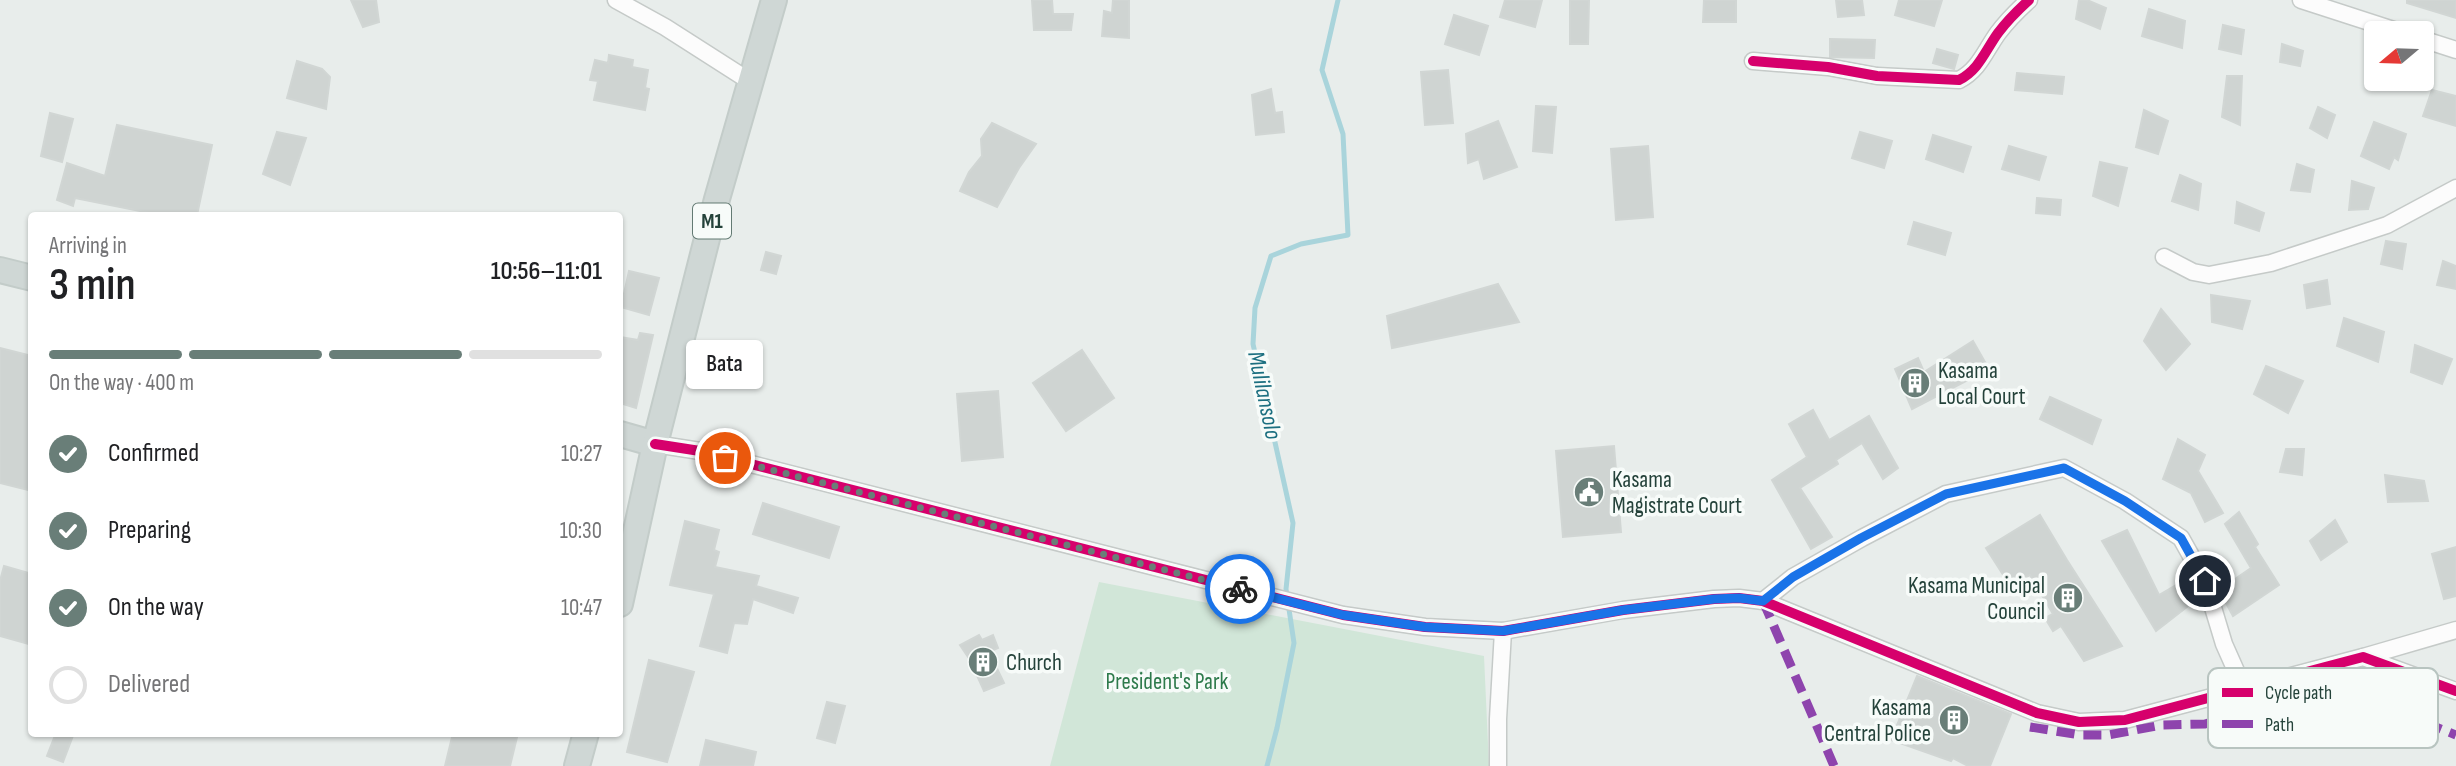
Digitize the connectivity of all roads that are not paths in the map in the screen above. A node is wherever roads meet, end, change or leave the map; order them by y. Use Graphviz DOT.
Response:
graph roads {
  1 [pos="616,0"];
  2 [pos="774,0"];
  3 [pos="2029,0"];
  4 [pos="2301,0"];
  5 [pos="2366,21"];
  6 [pos="2434,43"];
  7 [pos="2456,50"];
  8 [pos="1753,61"];
  9 [pos="751,82"];
  10 [pos="2456,188"];
  11 [pos="2164,257"];
  12 [pos="0,270"];
  13 [pos="28,277"];
  14 [pos="623,434"];
  15 [pos="655,444"];
  16 [pos="623,590"];
  17 [pos="1763,601"];
  18 [pos="2456,630"];
  19 [pos="1503,631"];
  20 [pos="2363,657"];
  21 [pos="2235,668"];
  22 [pos="2322,668"];
  23 [pos="2393,668"];
  24 [pos="2438,684"];
  25 [pos="2456,691"];
  26 [pos="2208,698"];
  27 [pos="585,737"];
  28 [pos="577,766"];
  29 [pos="1498,766"];
  1 -- 9 [label="street"];
  2 -- 9 [label="main road, M1"];
  3 -- 8 [label="street"];
  4 -- 5 [label="street"];
  6 -- 7 [label="street"];
  9 -- 15 [label="main road, M1"];
  10 -- 11 [label="street"];
  12 -- 13 [label="main road"];
  14 -- 15 [label="main road"];
  15 -- 16 [label="main road"];
  15 -- 19 [label="street"];
  17 -- 19 [label="street"];
  17 -- 21 [label="street"];
  17 -- 26 [label="street"];
  18 -- 20 [label="street"];
  19 -- 29 [label="street"];
  20 -- 22 [label="street"];
  20 -- 23 [label="street"];
  24 -- 25 [label="street"];
  27 -- 28 [label="main road"];
}
